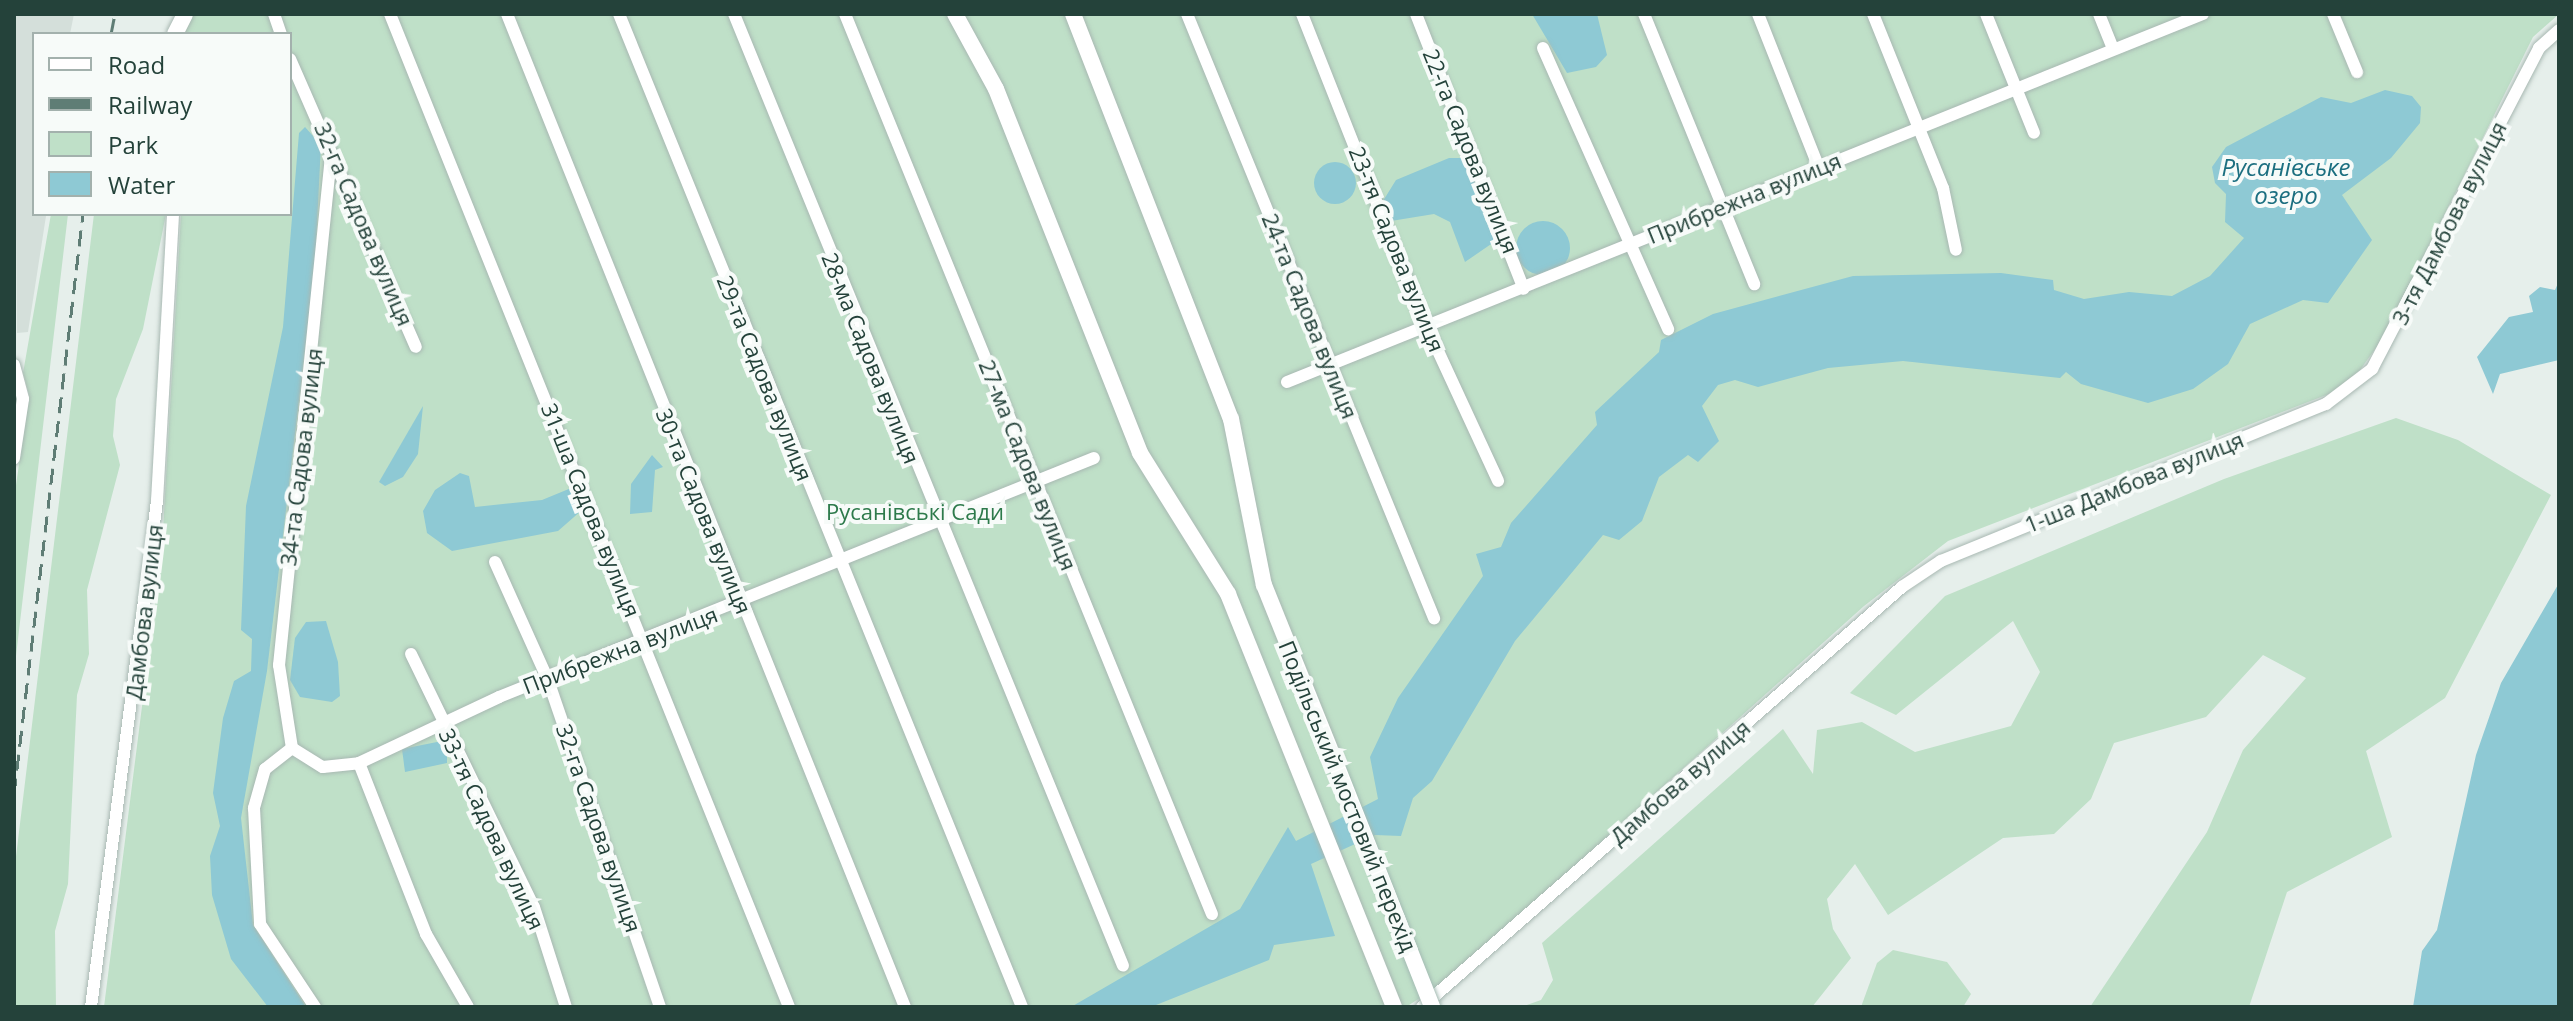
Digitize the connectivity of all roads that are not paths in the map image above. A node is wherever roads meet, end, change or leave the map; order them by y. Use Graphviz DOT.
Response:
graph roads {
  1 [pos="185,14"];
  2 [pos="390,14"];
  3 [pos="507,14"];
  4 [pos="619,14"];
  5 [pos="734,14"];
  6 [pos="845,14"];
  7 [pos="955,14"];
  8 [pos="1073,14"];
  9 [pos="1187,14"];
  10 [pos="1302,14"];
  11 [pos="1416,14"];
  12 [pos="1644,14"];
  13 [pos="1758,14"];
  14 [pos="1873,14"];
  15 [pos="1986,14"];
  16 [pos="2099,14"];
  17 [pos="2203,14"];
  18 [pos="2333,14"];
  19 [pos="2559,30"];
  20 [pos="176,32"];
  21 [pos="1543,48"];
  22 [pos="2113,49"];
  23 [pos="292,63"];
  24 [pos="2357,72"];
  25 [pos="2015,84"];
  26 [pos="325,128"];
  27 [pos="1915,128"];
  28 [pos="2034,133"];
  29 [pos="1819,168"];
  30 [pos="1721,207"];
  31 [pos="173,216"];
  32 [pos="1628,245"];
  33 [pos="1956,250"];
  34 [pos="1754,284"];
  35 [pos="1524,289"];
  36 [pos="1426,327"];
  37 [pos="1668,329"];
  38 [pos="416,347"];
  39 [pos="1329,364"];
  40 [pos="14,365"];
  41 [pos="1287,382"];
  42 [pos="2326,404"];
  43 [pos="14,458"];
  44 [pos="1094,458"];
  45 [pos="1498,481"];
  46 [pos="1034,482"];
  47 [pos="936,519"];
  48 [pos="1941,561"];
  49 [pos="495,562"];
  50 [pos="839,563"];
  51 [pos="740,603"];
  52 [pos="1434,618"];
  53 [pos="644,643"];
  54 [pos="411,654"];
  55 [pos="548,680"];
  56 [pos="442,721"];
  57 [pos="292,748"];
  58 [pos="359,763"];
  59 [pos="1212,914"];
  60 [pos="1123,966"];
  61 [pos="91,1007"];
  62 [pos="315,1007"];
  63 [pos="468,1007"];
  64 [pos="566,1007"];
  65 [pos="660,1007"];
  66 [pos="789,1007"];
  67 [pos="905,1007"];
  68 [pos="1022,1007"];
  69 [pos="1394,1007"];
  70 [pos="1422,1007"];
  71 [pos="1432,1007"];
  1 -- 20 [label="main road"];
  2 -- 53 [label="street, 31-ша Садова вулиця"];
  3 -- 51 [label="street, 30-та Садова вулиця"];
  4 -- 50 [label="street, 29-та Садова вулиця"];
  5 -- 47 [label="street, 28-ма Садова вулиця"];
  6 -- 46 [label="street, 27-ма Садова вулиця"];
  7 -- 69 [label="main road, Подільський мостовий перехід"];
  8 -- 71 [label="main road, Подільський мостовий перехід, bridge"];
  9 -- 39 [label="street, 24-та Садова вулиця"];
  10 -- 36 [label="street, 23-тя Садова вулиця"];
  11 -- 35 [label="street, 22-га Садова вулиця"];
  12 -- 30 [label="street"];
  13 -- 29 [label="street"];
  14 -- 27 [label="street"];
  15 -- 25 [label="street"];
  16 -- 22 [label="street"];
  17 -- 22 [label="street, Прибрежна вулиця"];
  18 -- 24 [label="street"];
  19 -- 42 [label="street, 3-тя Дамбова вулиця"];
  21 -- 32 [label="street"];
  22 -- 25 [label="street, Прибрежна вулиця"];
  23 -- 26 [label="street, 32-га Садова вулиця"];
  25 -- 27 [label="street, Прибрежна вулиця"];
  25 -- 28 [label="street"];
  26 -- 38 [label="street, 32-га Садова вулиця"];
  26 -- 57 [label="street, 34-та Садова вулиця"];
  27 -- 29 [label="street, Прибрежна вулиця"];
  27 -- 33 [label="street"];
  29 -- 30 [label="street, Прибрежна вулиця"];
  30 -- 32 [label="street, Прибрежна вулиця"];
  30 -- 34 [label="street"];
  31 -- 61 [label="street, Дамбова вулиця"];
  32 -- 35 [label="street, Прибрежна вулиця"];
  32 -- 37 [label="street"];
  35 -- 36 [label="street, Прибрежна вулиця"];
  36 -- 39 [label="street, Прибрежна вулиця"];
  36 -- 45 [label="street, 23-тя Садова вулиця"];
  39 -- 41 [label="street, Прибрежна вулиця"];
  39 -- 52 [label="street, 24-та Садова вулиця"];
  40 -- 43 [label="street"];
  42 -- 48 [label="street, 1-ша Дамбова вулиця"];
  44 -- 46 [label="street, Прибрежна вулиця"];
  46 -- 47 [label="street, Прибрежна вулиця"];
  46 -- 59 [label="street, 27-ма Садова вулиця"];
  47 -- 50 [label="street, Прибрежна вулиця"];
  47 -- 60 [label="street, 28-ма Садова вулиця"];
  48 -- 70 [label="street, Дамбова вулиця"];
  49 -- 55 [label="street, 32-га Садова вулиця"];
  50 -- 51 [label="street, Прибрежна вулиця"];
  50 -- 68 [label="street, 29-та Садова вулиця"];
  51 -- 53 [label="street, Прибрежна вулиця"];
  51 -- 67 [label="street, 30-та Садова вулиця"];
  53 -- 55 [label="street, Прибрежна вулиця"];
  53 -- 66 [label="street, 31-ша Садова вулиця"];
  54 -- 56 [label="street, 33-тя Садова вулиця"];
  55 -- 56 [label="street, Прибрежна вулиця"];
  55 -- 65 [label="street, 32-га Садова вулиця"];
  56 -- 58 [label="street, Прибрежна вулиця"];
  56 -- 64 [label="street, 33-тя Садова вулиця"];
  57 -- 58 [label="street, Прибрежна вулиця"];
  57 -- 62 [label="street"];
  58 -- 63 [label="street"];
}
